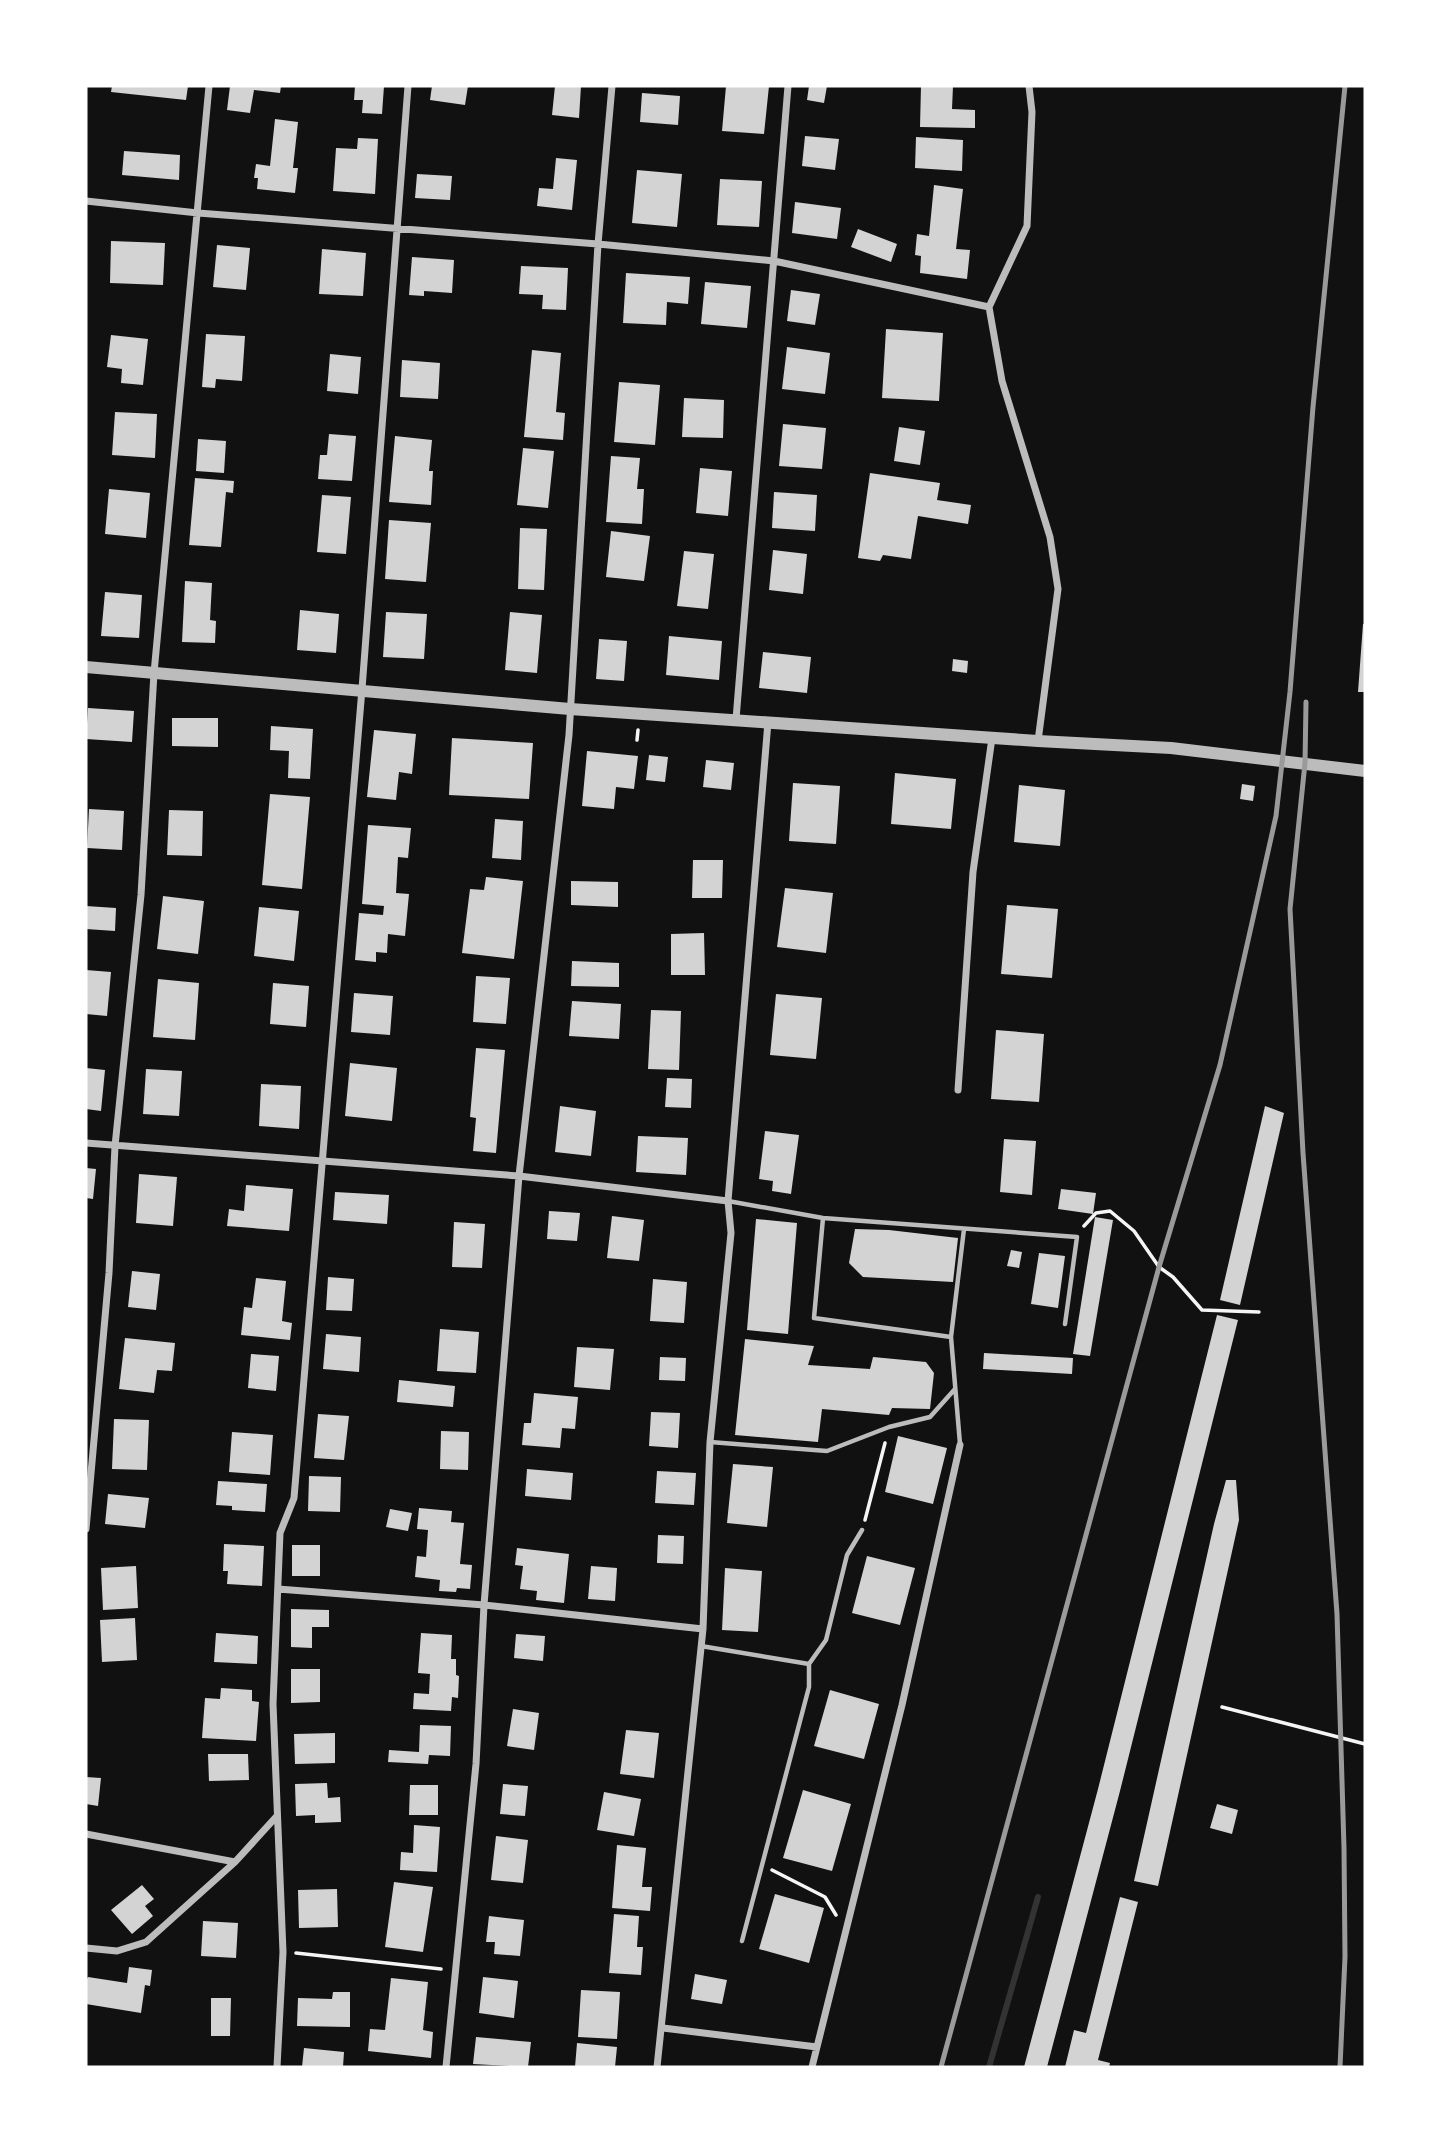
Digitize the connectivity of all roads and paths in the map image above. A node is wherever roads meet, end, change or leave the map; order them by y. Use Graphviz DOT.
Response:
graph roads {
  1 [pos="209,86"];
  2 [pos="408,86"];
  3 [pos="612,86"];
  4 [pos="788,86"];
  5 [pos="1029,86"];
  6 [pos="86,201"];
  7 [pos="198,213"];
  8 [pos="396,229"];
  9 [pos="598,244"];
  10 [pos="774,261"];
  11 [pos="989,307"];
  12 [pos="86,667"];
  13 [pos="154,673"];
  14 [pos="362,690"];
  15 [pos="570,709"];
  16 [pos="736,719"];
  17 [pos="768,722"];
  18 [pos="638,727"];
  19 [pos="992,738"];
  20 [pos="637,740"];
  21 [pos="1038,741"];
  22 [pos="1365,771"];
  23 [pos="958,1090"];
  24 [pos="86,1143"];
  25 [pos="115,1146"];
  26 [pos="321,1159"];
  27 [pos="519,1176"];
  28 [pos="728,1201"];
  29 [pos="823,1218"];
  30 [pos="964,1229"];
  31 [pos="1077,1237"];
  32 [pos="1259,1312"];
  33 [pos="1065,1324"];
  34 [pos="951,1337"];
  35 [pos="955,1389"];
  36 [pos="889,1427"];
  37 [pos="710,1442"];
  38 [pos="960,1445"];
  39 [pos="86,1529"];
  40 [pos="862,1530"];
  41 [pos="278,1589"];
  42 [pos="484,1605"];
  43 [pos="703,1629"];
  44 [pos="701,1646"];
  45 [pos="809,1664"];
  46 [pos="1222,1707"];
  47 [pos="1365,1744"];
  48 [pos="276,1817"];
  49 [pos="86,1834"];
  50 [pos="235,1862"];
  51 [pos="764,1865"];
  52 [pos="846,1932"];
  53 [pos="742,1941"];
  54 [pos="86,1948"];
  55 [pos="283,1952"];
  56 [pos="457,1970"];
  57 [pos="663,2028"];
  58 [pos="817,2047"];
  59 [pos="277,2067"];
  60 [pos="446,2067"];
  61 [pos="657,2067"];
  62 [pos="812,2067"];
  1 -- 7 [label="street"];
  2 -- 8 [label="street"];
  3 -- 9 [label="street"];
  4 -- 10 [label="street"];
  5 -- 11 [label="street"];
  6 -- 7 [label="street"];
  7 -- 8 [label="street"];
  7 -- 13 [label="street"];
  8 -- 9 [label="street"];
  8 -- 14 [label="street"];
  9 -- 10 [label="street"];
  9 -- 15 [label="street"];
  10 -- 11 [label="street"];
  10 -- 16 [label="street"];
  11 -- 21 [label="street"];
  12 -- 13 [label="street"];
  13 -- 14 [label="street"];
  13 -- 25 [label="street"];
  14 -- 15 [label="street"];
  14 -- 26 [label="street"];
  15 -- 16 [label="street"];
  15 -- 27 [label="street"];
  16 -- 17 [label="street"];
  17 -- 19 [label="street"];
  17 -- 28 [label="street"];
  18 -- 20 [label="path"];
  19 -- 21 [label="street"];
  19 -- 23 [label="street"];
  21 -- 22 [label="street"];
  24 -- 25 [label="street"];
  25 -- 26 [label="street"];
  25 -- 39 [label="street"];
  26 -- 27 [label="street"];
  26 -- 41 [label="street"];
  27 -- 28 [label="street"];
  27 -- 42 [label="street"];
  28 -- 29 [label="lane"];
  28 -- 37 [label="street"];
  29 -- 30 [label="lane"];
  29 -- 34 [label="lane"];
  30 -- 31 [label="lane"];
  30 -- 34 [label="lane"];
  31 -- 32 [label="path"];
  31 -- 33 [label="lane"];
  34 -- 35 [label="lane"];
  35 -- 36 [label="lane"];
  35 -- 38 [label="lane"];
  36 -- 37 [label="lane"];
  36 -- 40 [label="path"];
  37 -- 43 [label="street"];
  38 -- 52 [label="street"];
  40 -- 45 [label="lane"];
  41 -- 42 [label="street"];
  41 -- 48 [label="street"];
  42 -- 43 [label="street"];
  42 -- 56 [label="street"];
  43 -- 44 [label="street"];
  44 -- 45 [label="lane"];
  44 -- 57 [label="street"];
  45 -- 51 [label="lane"];
  46 -- 47 [label="path"];
  48 -- 50 [label="street"];
  48 -- 55 [label="street"];
  49 -- 50 [label="street"];
  50 -- 54 [label="street"];
  51 -- 52 [label="path"];
  51 -- 53 [label="lane"];
  52 -- 58 [label="street"];
  55 -- 56 [label="path"];
  55 -- 59 [label="street"];
  56 -- 60 [label="street"];
  57 -- 58 [label="street"];
  57 -- 61 [label="street"];
  58 -- 62 [label="street"];
}
